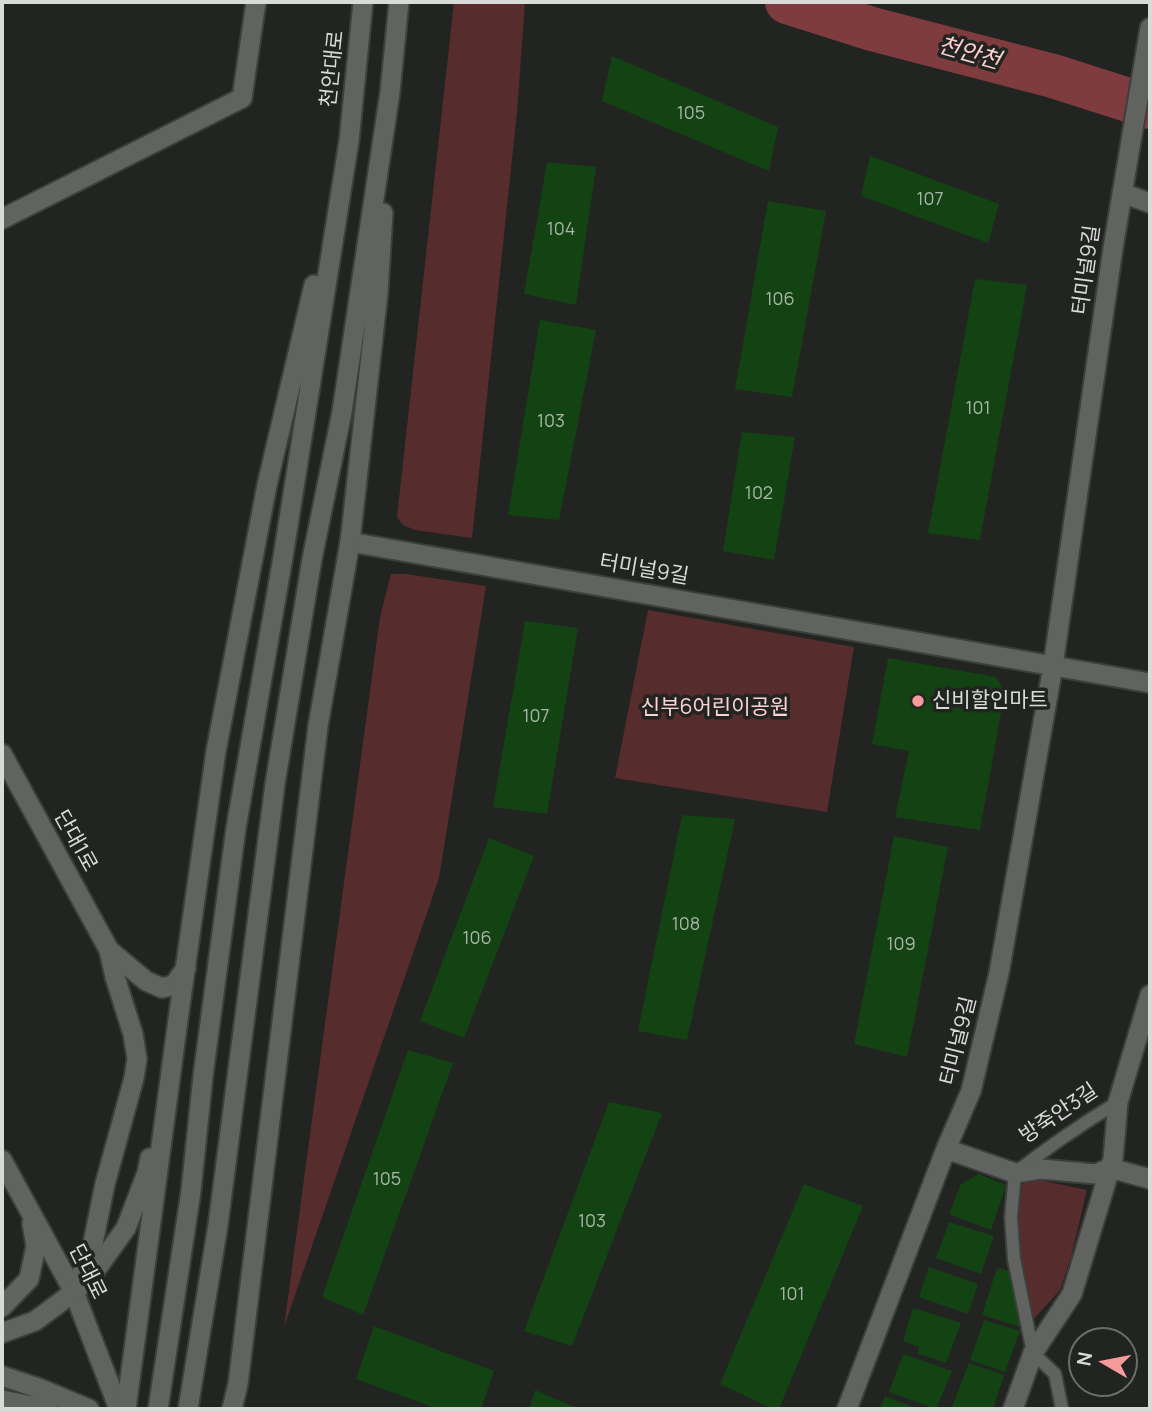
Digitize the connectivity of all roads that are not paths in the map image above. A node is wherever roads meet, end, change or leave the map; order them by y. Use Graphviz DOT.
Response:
graph roads {
  1 [pos="256,2"];
  2 [pos="363,2"];
  3 [pos="399,2"];
  4 [pos="1149,32"];
  5 [pos="390,92"];
  6 [pos="349,141"];
  7 [pos="1122,193"];
  8 [pos="1150,203"];
  9 [pos="2,219"];
  10 [pos="350,542"];
  11 [pos="1053,666"];
  12 [pos="1150,682"];
  13 [pos="2,754"];
  14 [pos="109,950"];
  15 [pos="186,968"];
  16 [pos="1150,995"];
  17 [pos="177,1027"];
  18 [pos="1118,1102"];
  19 [pos="946,1149"];
  20 [pos="2,1160"];
  21 [pos="1110,1168"];
  22 [pos="1015,1173"];
  23 [pos="1150,1179"];
  24 [pos="30,1212"];
  25 [pos="74,1292"];
  26 [pos="2,1307"];
  27 [pos="2,1333"];
  28 [pos="1033,1353"];
  29 [pos="2,1376"];
  30 [pos="238,1384"];
  31 [pos="2,1400"];
  32 [pos="48,1409"];
  33 [pos="89,1409"];
  34 [pos="119,1409"];
  35 [pos="127,1409"];
  36 [pos="158,1409"];
  37 [pos="188,1409"];
  38 [pos="232,1409"];
  39 [pos="242,1409"];
  40 [pos="847,1409"];
  41 [pos="1013,1409"];
  42 [pos="1062,1409"];
  1 -- 9 [label="main road"];
  2 -- 6 [label="main road, 천안대로"];
  3 -- 5 [label="main road"];
  4 -- 7 [label="main road, 터미널9길"];
  5 -- 10 [label="main road"];
  5 -- 37 [label="main road"];
  6 -- 15 [label="main road"];
  6 -- 36 [label="main road"];
  7 -- 8 [label="main road"];
  7 -- 11 [label="main road, 터미널9길"];
  10 -- 11 [label="main road, 터미널9길"];
  10 -- 30 [label="main road"];
  11 -- 12 [label="main road"];
  11 -- 19 [label="main road, 터미널9길"];
  13 -- 14 [label="main road, 단대1로"];
  14 -- 15 [label="main road"];
  14 -- 25 [label="main road"];
  15 -- 17 [label="main road"];
  16 -- 18 [label="main road, 방죽안3길"];
  17 -- 25 [label="main road"];
  17 -- 35 [label="main road"];
  18 -- 21 [label="main road"];
  18 -- 22 [label="lane, 방죽안3길"];
  19 -- 22 [label="main road"];
  19 -- 40 [label="main road, 터미널9길"];
  20 -- 24 [label="main road, 단대로"];
  21 -- 22 [label="main road"];
  21 -- 23 [label="main road"];
  21 -- 28 [label="main road"];
  22 -- 28 [label="lane, 방죽안3길"];
  24 -- 25 [label="main road, 단대로"];
  24 -- 26 [label="main road"];
  25 -- 27 [label="main road"];
  25 -- 34 [label="main road, 단대로"];
  28 -- 41 [label="main road"];
  28 -- 42 [label="lane"];
  29 -- 33 [label="main road"];
  30 -- 38 [label="main road"];
  30 -- 39 [label="main road"];
  31 -- 32 [label="main road"];
}
